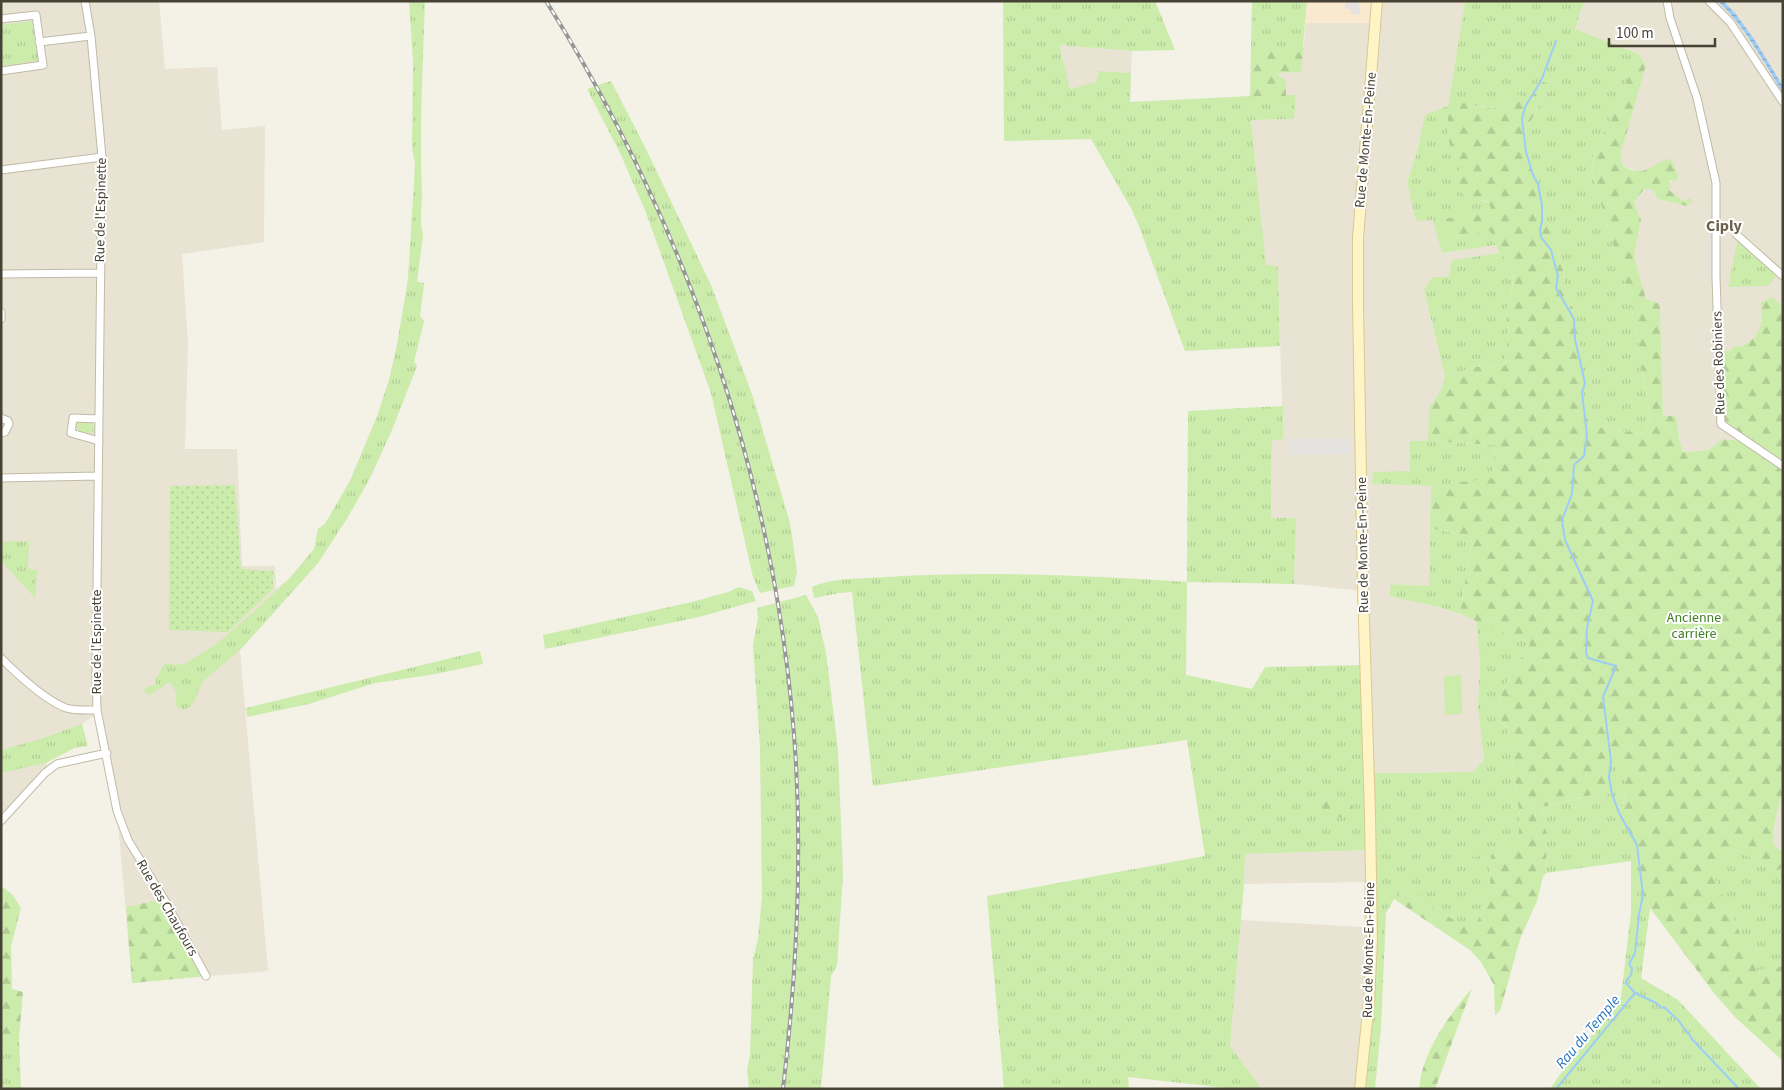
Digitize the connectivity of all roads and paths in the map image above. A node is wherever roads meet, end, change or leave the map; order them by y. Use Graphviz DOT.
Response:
graph roads {
  1 [pos="85,1"];
  2 [pos="1377,1"];
  3 [pos="1667,1"];
  4 [pos="1709,1"];
  5 [pos="1,19"];
  6 [pos="91,36"];
  7 [pos="40,42"];
  8 [pos="1,71"];
  9 [pos="1783,102"];
  10 [pos="102,157"];
  11 [pos="1,170"];
  12 [pos="1737,234"];
  13 [pos="100,273"];
  14 [pos="1,274"];
  15 [pos="1783,276"];
  16 [pos="1,312"];
  17 [pos="1,319"];
  18 [pos="1,418"];
  19 [pos="99,419"];
  20 [pos="1,433"];
  21 [pos="99,441"];
  22 [pos="1783,466"];
  23 [pos="98,476"];
  24 [pos="1,478"];
  25 [pos="1,658"];
  26 [pos="97,710"];
  27 [pos="107,753"];
  28 [pos="1,821"];
  29 [pos="128,840"];
  30 [pos="206,976"];
  31 [pos="1360,1089"];
  1 -- 6 [label="street, Rue de l'Espinette"];
  2 -- 31 [label="main road, Rue de Monte-En-Peine"];
  3 -- 22 [label="street, Rue des Robiniers"];
  4 -- 9 [label="street"];
  5 -- 7 [label="street"];
  6 -- 7 [label="street"];
  6 -- 10 [label="street, Rue de l'Espinette"];
  7 -- 8 [label="street"];
  10 -- 11 [label="street"];
  10 -- 13 [label="street, Rue de l'Espinette"];
  12 -- 15 [label="street"];
  13 -- 14 [label="street"];
  13 -- 19 [label="street, Rue de l'Espinette"];
  16 -- 17 [label="street"];
  18 -- 20 [label="street"];
  19 -- 21 [label="street, Rue de l'Espinette"];
  19 -- 21 [label="street"];
  21 -- 23 [label="street, Rue de l'Espinette"];
  23 -- 24 [label="street"];
  23 -- 26 [label="street, Rue de l'Espinette"];
  25 -- 26 [label="street"];
  26 -- 27 [label="street, Rue de l'Espinette"];
  27 -- 28 [label="street"];
  27 -- 29 [label="street, Rue de l'Espinette"];
  29 -- 30 [label="street, Rue des Chaufours"];
}
